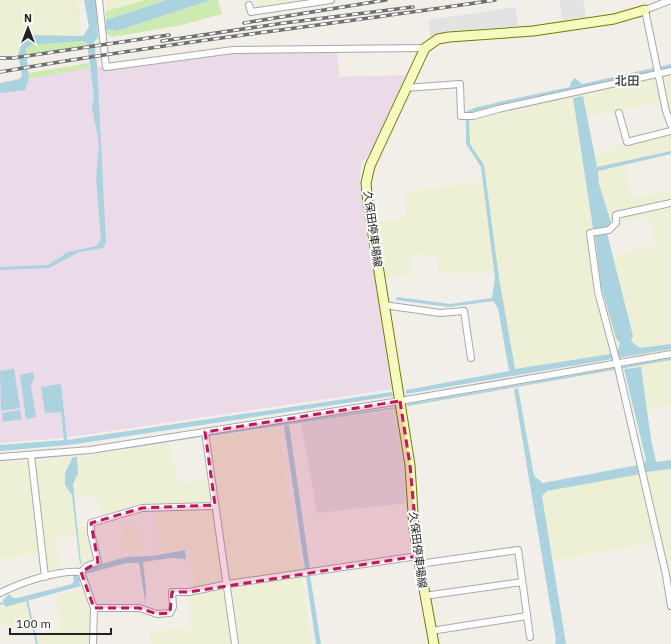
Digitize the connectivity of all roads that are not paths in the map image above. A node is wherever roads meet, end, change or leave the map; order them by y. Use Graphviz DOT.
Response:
graph roads {
  1 [pos="99,0"];
  2 [pos="331,0"];
  3 [pos="671,0"];
  4 [pos="249,5"];
  5 [pos="645,10"];
  6 [pos="425,48"];
  7 [pos="671,71"];
  8 [pos="659,74"];
  9 [pos="405,88"];
  10 [pos="619,113"];
  11 [pos="671,126"];
  12 [pos="671,131"];
  13 [pos="671,203"];
  14 [pos="384,305"];
  15 [pos="671,354"];
  16 [pos="470,358"];
  17 [pos="618,364"];
  18 [pos="400,401"];
  19 [pos="205,432"];
  20 [pos="31,455"];
  21 [pos="0,457"];
  22 [pos="215,503"];
  23 [pos="418,560"];
  24 [pos="81,572"];
  25 [pos="45,577"];
  26 [pos="522,582"];
  27 [pos="228,584"];
  28 [pos="0,593"];
  29 [pos="424,596"];
  30 [pos="671,606"];
  31 [pos="94,608"];
  32 [pos="527,616"];
  33 [pos="431,631"];
  34 [pos="530,637"];
  35 [pos="93,644"];
  36 [pos="235,644"];
  37 [pos="434,644"];
  1 -- 6 [label="street"];
  2 -- 4 [label="street"];
  3 -- 5 [label="street"];
  5 -- 6 [label="main road"];
  5 -- 8 [label="street"];
  6 -- 9 [label="main road, 久保田停車場線"];
  7 -- 8 [label="street"];
  8 -- 9 [label="street"];
  8 -- 11 [label="street"];
  9 -- 14 [label="main road, 久保田停車場線"];
  10 -- 12 [label="street"];
  13 -- 17 [label="street"];
  14 -- 16 [label="street"];
  14 -- 18 [label="main road, 久保田停車場線"];
  15 -- 17 [label="street"];
  17 -- 18 [label="street"];
  17 -- 30 [label="street"];
  18 -- 19 [label="street"];
  18 -- 23 [label="main road, 久保田停車場線"];
  19 -- 20 [label="street"];
  19 -- 22 [label="street"];
  20 -- 21 [label="street"];
  20 -- 25 [label="street"];
  22 -- 24 [label="street"];
  22 -- 27 [label="street"];
  23 -- 26 [label="street"];
  23 -- 27 [label="street"];
  23 -- 29 [label="main road, 久保田停車場線"];
  24 -- 25 [label="street"];
  24 -- 31 [label="street"];
  25 -- 28 [label="street"];
  26 -- 29 [label="street"];
  26 -- 32 [label="street"];
  27 -- 31 [label="street"];
  27 -- 36 [label="street"];
  29 -- 33 [label="main road, 久保田停車場線"];
  31 -- 35 [label="street"];
  32 -- 33 [label="street"];
  32 -- 34 [label="street"];
  33 -- 37 [label="main road, 久保田停車場線"];
}
